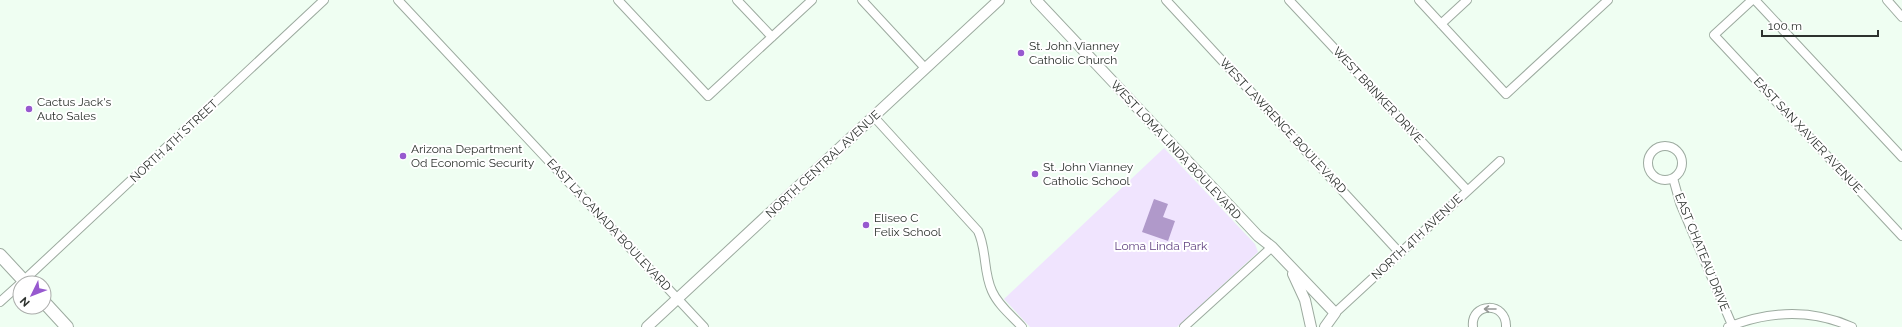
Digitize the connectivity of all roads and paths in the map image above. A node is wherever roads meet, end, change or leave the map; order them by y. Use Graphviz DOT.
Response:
graph roads {
  1 [pos="324,0"];
  2 [pos="398,0"];
  3 [pos="618,0"];
  4 [pos="737,0"];
  5 [pos="812,0"];
  6 [pos="862,0"];
  7 [pos="999,0"];
  8 [pos="1036,0"];
  9 [pos="1166,0"];
  10 [pos="1289,0"];
  11 [pos="1419,0"];
  12 [pos="1467,0"];
  13 [pos="1608,0"];
  14 [pos="1752,0"];
  15 [pos="1755,0"];
  16 [pos="1887,0"];
  17 [pos="1902,17"];
  18 [pos="1441,24"];
  19 [pos="772,37"];
  20 [pos="926,68"];
  21 [pos="874,117"];
  22 [pos="1902,157"];
  23 [pos="1500,161"];
  24 [pos="1673,178"];
  25 [pos="1468,190"];
  26 [pos="1902,236"];
  27 [pos="1272,246"];
  28 [pos="1399,252"];
  29 [pos="0,255"];
  30 [pos="1286,262"];
  31 [pos="16,275"];
  32 [pos="32,275"];
  33 [pos="12,292"];
  34 [pos="677,298"];
  35 [pos="0,302"];
  36 [pos="52,311"];
  37 [pos="1335,313"];
  38 [pos="1730,326"];
  39 [pos="67,327"];
  40 [pos="647,327"];
  41 [pos="704,327"];
  42 [pos="1022,327"];
  43 [pos="1184,327"];
  44 [pos="1311,327"];
  45 [pos="1325,327"];
  46 [pos="1473,327"];
  47 [pos="1506,327"];
  48 [pos="1852,327"];
  1 -- 32 [label="street, NORTH 4TH STREET"];
  2 -- 34 [label="street, EAST LA CANADA BOULEVARD"];
  3 -- 19 [label="street"];
  4 -- 19 [label="street"];
  5 -- 19 [label="street"];
  6 -- 20 [label="street"];
  7 -- 20 [label="street, NORTH CENTRAL AVENUE"];
  8 -- 27 [label="street, WEST LOMA LINDA BOULEVARD"];
  9 -- 28 [label="street, WEST LAWRENCE BOULEVARD"];
  10 -- 25 [label="street, WEST BRINKER DRIVE"];
  11 -- 18 [label="street"];
  12 -- 18 [label="street"];
  13 -- 18 [label="street"];
  14 -- 26 [label="street, EAST SAN XAVIER AVENUE"];
  15 -- 22 [label="street"];
  16 -- 17 [label="street"];
  20 -- 21 [label="street, NORTH CENTRAL AVENUE"];
  21 -- 34 [label="street, NORTH CENTRAL AVENUE"];
  21 -- 42 [label="street"];
  23 -- 25 [label="street, NORTH 4TH AVENUE"];
  24 -- 24 [label="street, EAST CHATEAU DRIVE"];
  24 -- 38 [label="street, EAST CHATEAU DRIVE"];
  25 -- 28 [label="street, NORTH 4TH AVENUE"];
  27 -- 30 [label="street, WEST LOMA LINDA BOULEVARD"];
  27 -- 43 [label="street"];
  28 -- 37 [label="street, NORTH 4TH AVENUE"];
  29 -- 31 [label="main road"];
  30 -- 37 [label="street, WEST LOMA LINDA BOULEVARD"];
  30 -- 44 [label="street, WEST LOMA LINDA BOULEVARD"];
  33 -- 35 [label="street, NORTH 4TH STREET"];
  34 -- 40 [label="street, NORTH CENTRAL AVENUE"];
  34 -- 41 [label="street, EAST LA CANADA BOULEVARD"];
  36 -- 39 [label="main road"];
  37 -- 45 [label="street"];
  38 -- 48 [label="street"];
  47 -- 46 [label="street, one-way"];
}
